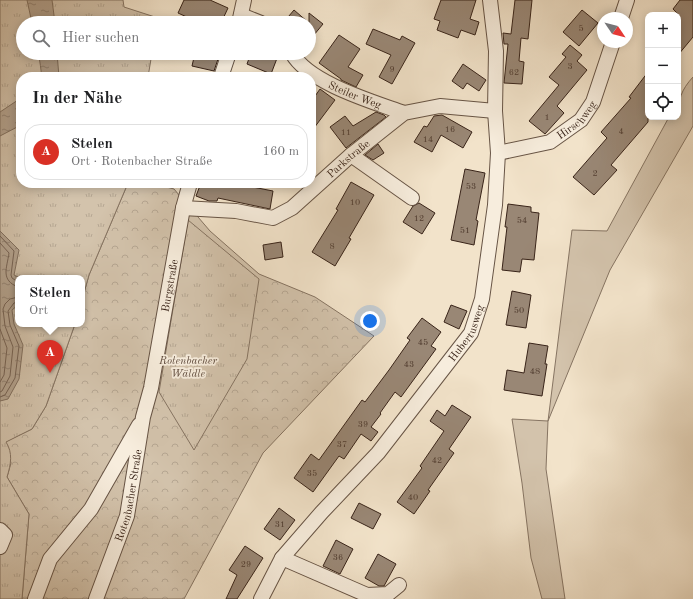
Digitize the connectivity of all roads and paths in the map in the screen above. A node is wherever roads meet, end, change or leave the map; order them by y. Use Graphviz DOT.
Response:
graph roads {
  1 [pos="244,0"];
  2 [pos="490,0"];
  3 [pos="627,0"];
  4 [pos="623,12"];
  5 [pos="241,16"];
  6 [pos="611,48"];
  7 [pos="227,60"];
  8 [pos="299,60"];
  9 [pos="223,72"];
  10 [pos="312,72"];
  11 [pos="316,75"];
  12 [pos="495,111"];
  13 [pos="404,113"];
  14 [pos="498,153"];
  15 [pos="351,155"];
  16 [pos="316,186"];
  17 [pos="189,188"];
  18 [pos="314,188"];
  19 [pos="412,198"];
  20 [pos="183,208"];
  21 [pos="151,388"];
  22 [pos="143,417"];
  23 [pos="0,530"];
  24 [pos="0,547"];
  25 [pos="282,558"];
  26 [pos="399,586"];
  27 [pos="35,599"];
  28 [pos="96,599"];
  29 [pos="261,599"];
  1 -- 5 [label="street"];
  2 -- 12 [label="street, Hubertusweg"];
  3 -- 4 [label="street"];
  6 -- 14 [label="street, Hirschweg"];
  7 -- 9 [label="street"];
  8 -- 10 [label="street, Steiler Weg"];
  11 -- 13 [label="street, Steiler Weg"];
  12 -- 13 [label="street, Parkstraße"];
  12 -- 14 [label="street, Hubertusweg"];
  13 -- 15 [label="street, Parkstraße"];
  14 -- 25 [label="street, Hubertusweg"];
  15 -- 16 [label="street, Parkstraße"];
  15 -- 19 [label="street"];
  17 -- 20 [label="street, Burgstraße"];
  18 -- 20 [label="street, Parkstraße"];
  20 -- 21 [label="street, Burgstraße"];
  21 -- 22 [label="street, Rotenbacher Straße"];
  22 -- 27 [label="street"];
  22 -- 28 [label="street, Rotenbacher Straße"];
  23 -- 24 [label="street"];
  25 -- 26 [label="street"];
  25 -- 29 [label="street, Hubertusweg"];
}
